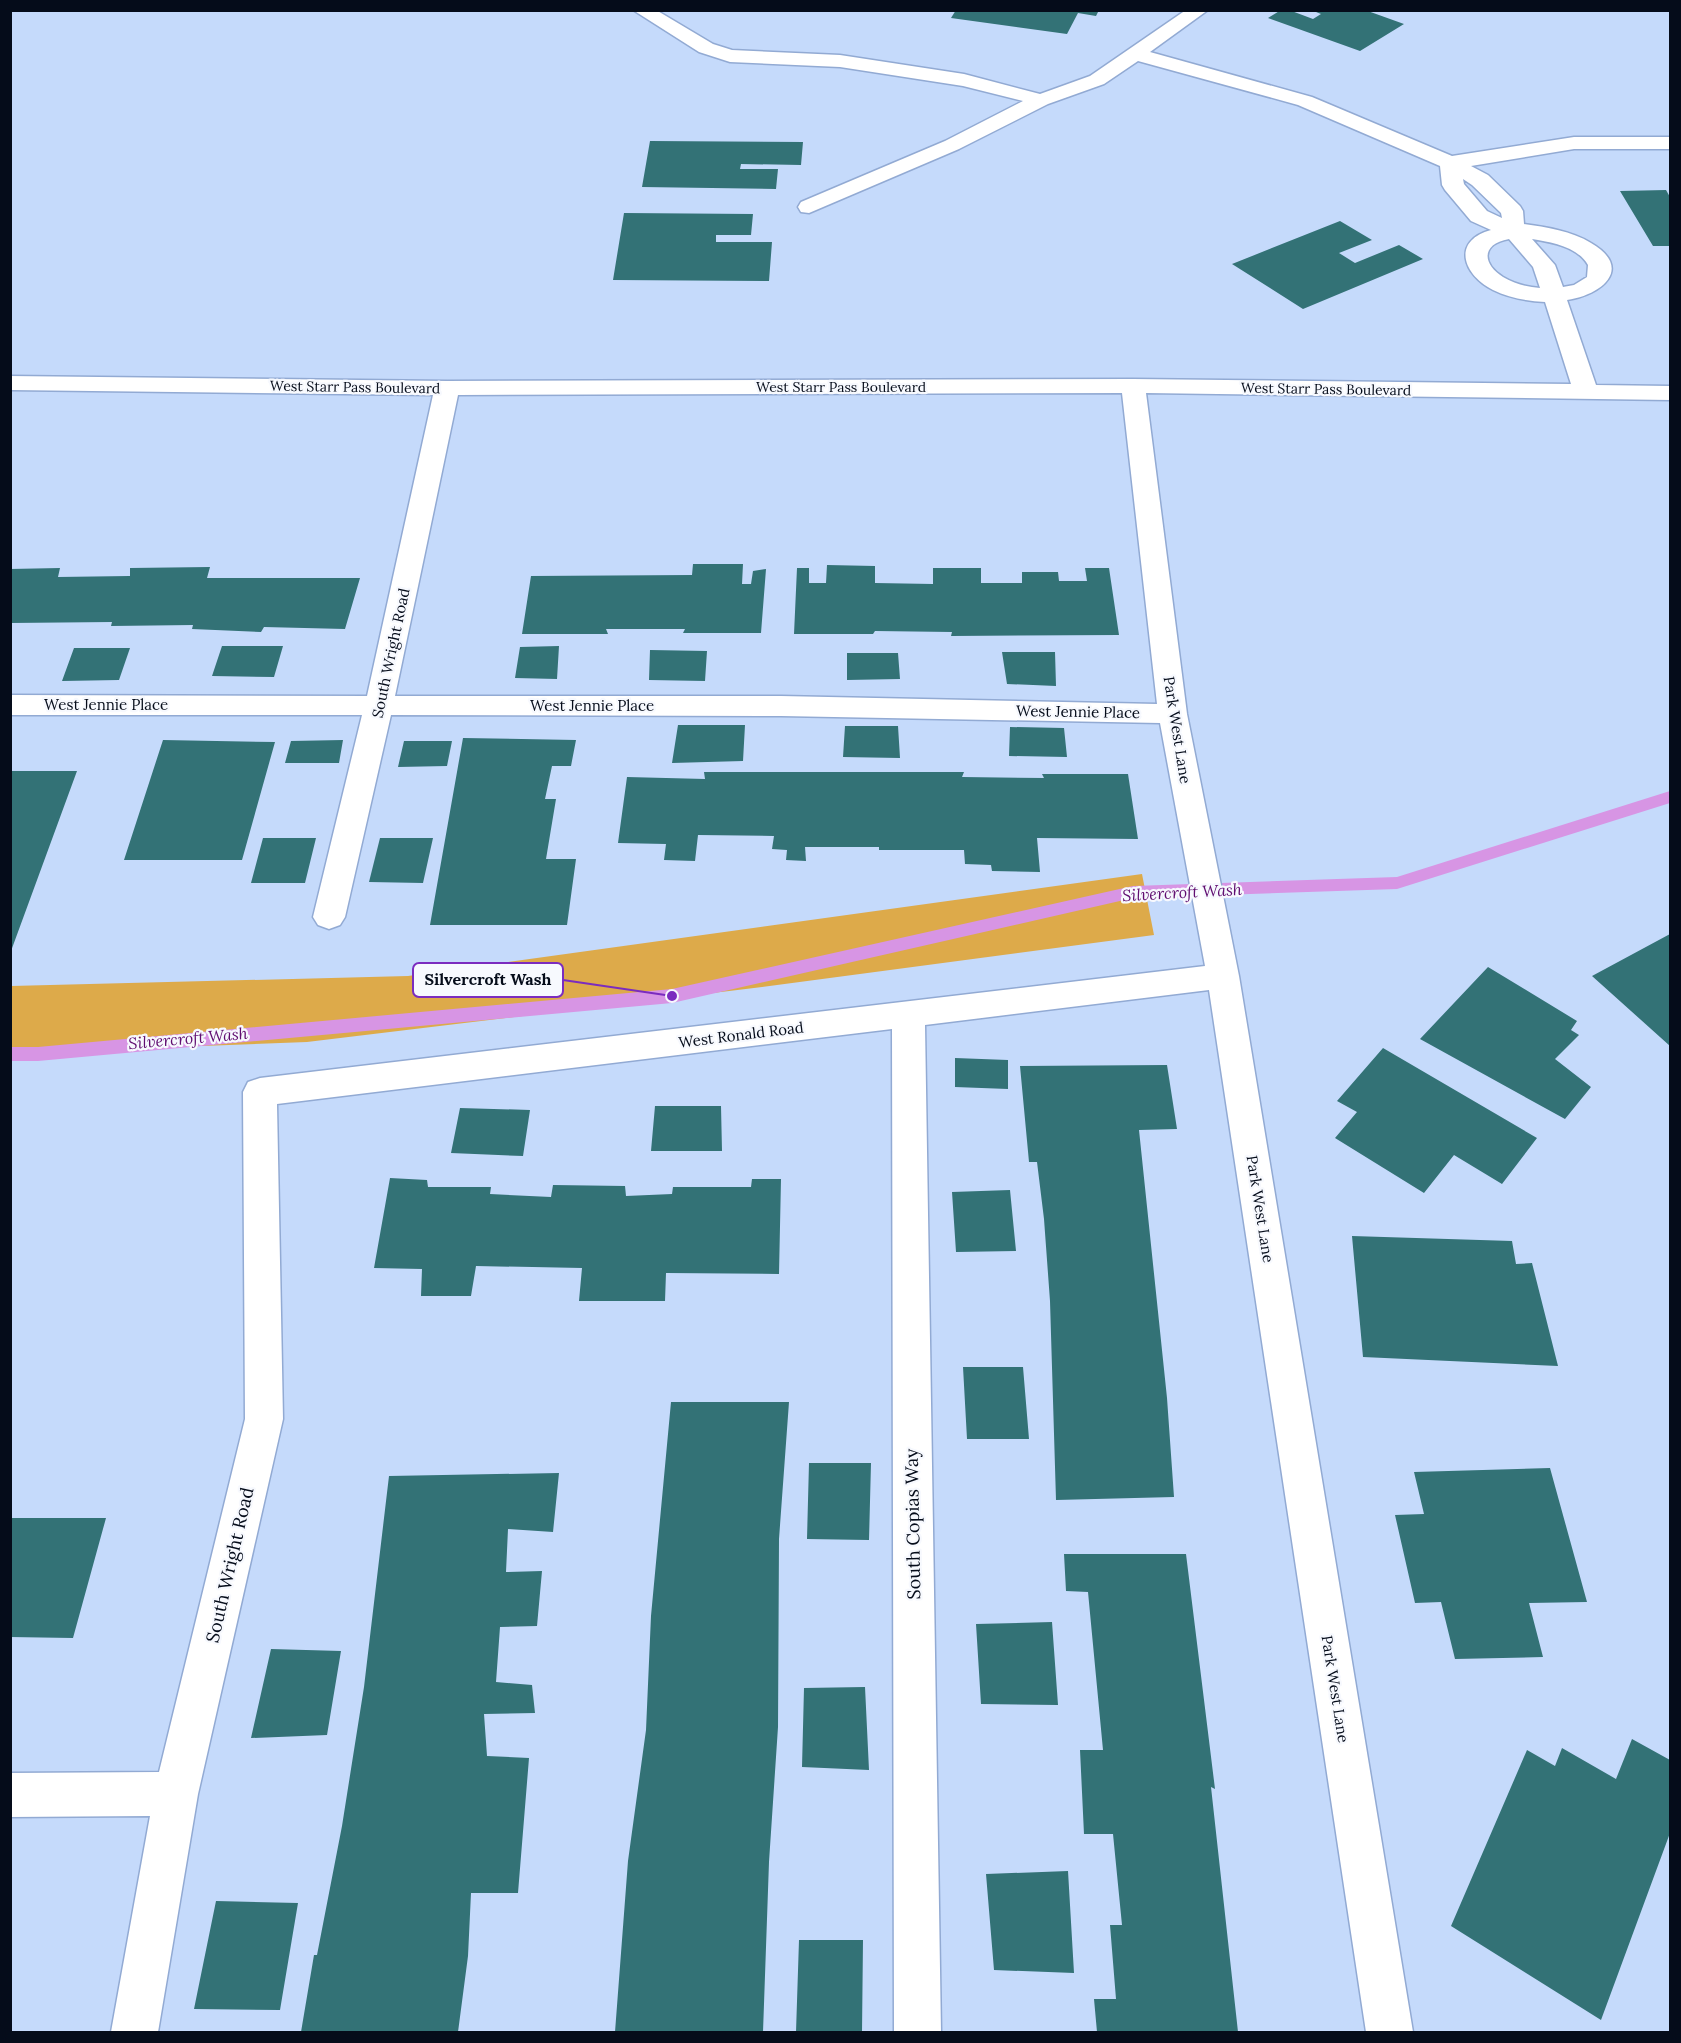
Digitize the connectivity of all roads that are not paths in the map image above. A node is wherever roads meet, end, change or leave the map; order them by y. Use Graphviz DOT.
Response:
graph roads {
  1 [pos="642,10"];
  2 [pos="1199,10"];
  3 [pos="1135,54"];
  4 [pos="1041,100"];
  5 [pos="1671,143"];
  6 [pos="1450,163"];
  7 [pos="809,207"];
  8 [pos="1514,232"];
  9 [pos="1556,295"];
  10 [pos="10,383"];
  11 [pos="1133,386"];
  12 [pos="447,388"];
  13 [pos="1586,392"];
  14 [pos="1671,393"];
  15 [pos="10,705"];
  16 [pos="380,706"];
  17 [pos="1173,714"];
  18 [pos="329,917"];
  19 [pos="1223,976"];
  20 [pos="908,1015"];
  21 [pos="260,1092"];
  22 [pos="176,1794"];
  23 [pos="10,1795"];
  24 [pos="135,2032"];
  25 [pos="918,2032"];
  26 [pos="1390,2032"];
  1 -- 4 [label="street"];
  2 -- 3 [label="street"];
  3 -- 4 [label="street"];
  3 -- 6 [label="street"];
  4 -- 7 [label="street"];
  5 -- 6 [label="street"];
  6 -- 8 [label="street"];
  8 -- 9 [label="street"];
  8 -- 9 [label="street"];
  8 -- 9 [label="street"];
  9 -- 13 [label="street"];
  10 -- 12 [label="street, West Starr Pass Boulevard"];
  11 -- 12 [label="street, West Starr Pass Boulevard"];
  11 -- 13 [label="street, West Starr Pass Boulevard"];
  11 -- 17 [label="street, Park West Lane"];
  12 -- 16 [label="street, South Wright Road"];
  13 -- 14 [label="street, West Starr Pass Boulevard"];
  15 -- 16 [label="street, West Jennie Place"];
  16 -- 17 [label="street, West Jennie Place"];
  16 -- 18 [label="street, South Wright Road"];
  17 -- 19 [label="street, Park West Lane"];
  19 -- 20 [label="street, West Ronald Road"];
  19 -- 26 [label="street, Park West Lane"];
  20 -- 21 [label="street, West Ronald Road"];
  20 -- 25 [label="street, South Copias Way"];
  21 -- 22 [label="street, South Wright Road"];
  22 -- 23 [label="street"];
  22 -- 24 [label="street, South Wright Road"];
}
